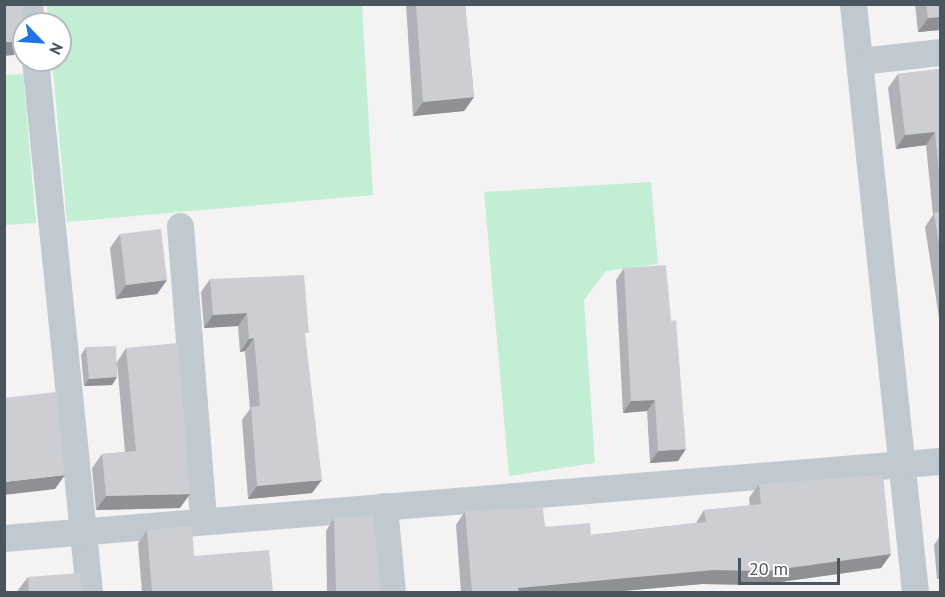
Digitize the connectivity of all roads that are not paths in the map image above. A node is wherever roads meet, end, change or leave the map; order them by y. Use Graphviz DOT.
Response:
graph roads {
  1 [pos="853,4"];
  2 [pos="940,52"];
  3 [pos="861,61"];
  4 [pos="35,72"];
  5 [pos="180,225"];
  6 [pos="940,461"];
  7 [pos="901,465"];
  8 [pos="384,506"];
  9 [pos="203,518"];
  10 [pos="83,530"];
  11 [pos="4,538"];
  12 [pos="88,592"];
  13 [pos="392,592"];
  14 [pos="915,592"];
  1 -- 3 [label="street"];
  2 -- 3 [label="street"];
  3 -- 7 [label="street"];
  4 -- 10 [label="street"];
  5 -- 9 [label="street"];
  6 -- 7 [label="street"];
  7 -- 8 [label="street"];
  7 -- 14 [label="street"];
  8 -- 9 [label="street"];
  8 -- 13 [label="street"];
  9 -- 10 [label="street"];
  10 -- 11 [label="street"];
  10 -- 12 [label="street"];
}
